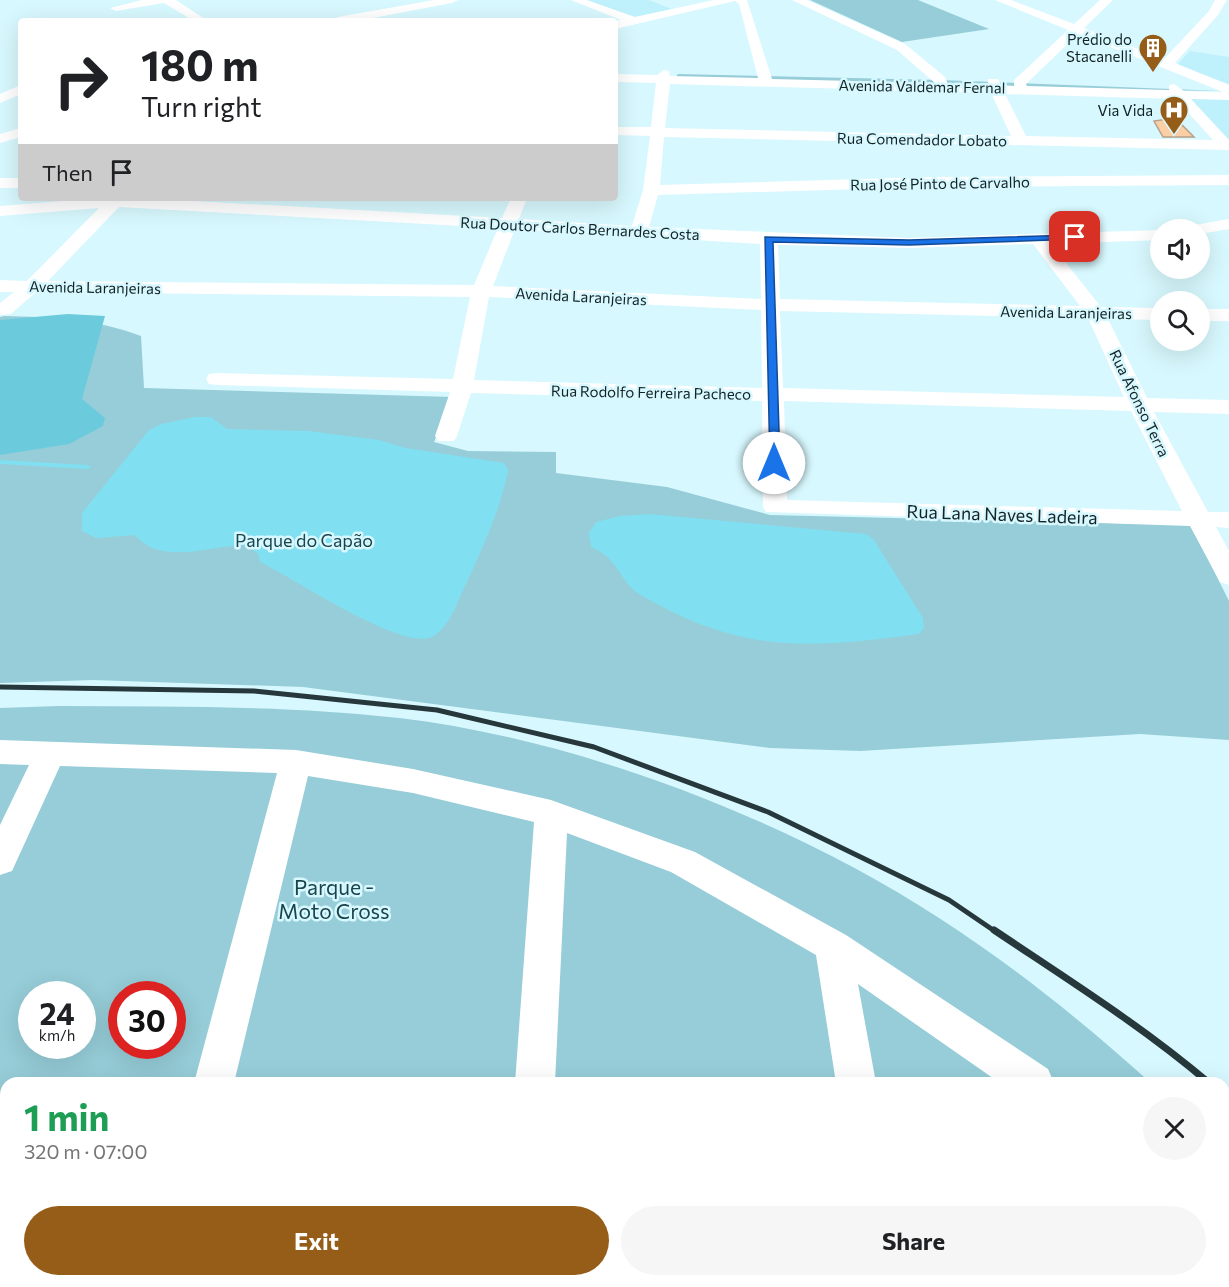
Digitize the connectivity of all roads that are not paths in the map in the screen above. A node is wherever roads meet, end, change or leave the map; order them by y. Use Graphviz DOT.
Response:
graph roads {
  1 [pos="161,0"];
  2 [pos="168,0"];
  3 [pos="365,0"];
  4 [pos="433,0"];
  5 [pos="452,0"];
  6 [pos="578,0"];
  7 [pos="730,0"];
  8 [pos="740,0"];
  9 [pos="798,0"];
  10 [pos="988,0"];
  11 [pos="1001,0"];
  12 [pos="1015,0"];
  13 [pos="1107,0"];
  14 [pos="1221,0"];
  15 [pos="111,3"];
  16 [pos="703,3"];
  17 [pos="391,7"];
  18 [pos="1214,13"];
  19 [pos="1229,15"];
  20 [pos="422,17"];
  21 [pos="114,18"];
  22 [pos="197,18"];
  23 [pos="343,18"];
  24 [pos="406,18"];
  25 [pos="614,18"];
  26 [pos="622,22"];
  27 [pos="1077,28"];
  28 [pos="1167,64"];
  29 [pos="618,75"];
  30 [pos="664,76"];
  31 [pos="766,79"];
  32 [pos="942,84"];
  33 [pos="995,85"];
  34 [pos="1021,86"];
  35 [pos="18,90"];
  36 [pos="1176,91"];
  37 [pos="1228,92"];
  38 [pos="0,99"];
  39 [pos="0,128"];
  40 [pos="18,130"];
  41 [pos="18,131"];
  42 [pos="618,131"];
  43 [pos="656,132"];
  44 [pos="0,139"];
  45 [pos="1021,141"];
  46 [pos="1227,145"];
  47 [pos="1229,180"];
  48 [pos="0,183"];
  49 [pos="18,183"];
  50 [pos="651,190"];
  51 [pos="105,201"];
  52 [pos="115,201"];
  53 [pos="133,201"];
  54 [pos="405,201"];
  55 [pos="446,203"];
  56 [pos="511,208"];
  57 [pos="0,211"];
  58 [pos="1229,224"];
  59 [pos="1210,227"];
  60 [pos="639,230"];
  61 [pos="1150,235"];
  62 [pos="1210,236"];
  63 [pos="1229,237"];
  64 [pos="768,239"];
  65 [pos="1038,239"];
  66 [pos="0,286"];
  67 [pos="32,286"];
  68 [pos="481,291"];
  69 [pos="768,305"];
  70 [pos="4,310"];
  71 [pos="1095,312"];
  72 [pos="1150,314"];
  73 [pos="1210,315"];
  74 [pos="1229,315"];
  75 [pos="217,379"];
  76 [pos="462,388"];
  77 [pos="773,396"];
  78 [pos="1139,405"];
  79 [pos="1229,407"];
  80 [pos="446,436"];
  81 [pos="1199,519"];
  82 [pos="1229,520"];
  83 [pos="1229,576"];
  84 [pos="0,752"];
  85 [pos="51,753"];
  86 [pos="296,762"];
  87 [pos="551,813"];
  88 [pos="0,861"];
  89 [pos="833,946"];
  90 [pos="216,1077"];
  91 [pos="535,1077"];
  92 [pos="855,1077"];
  93 [pos="1025,1077"];
  1 -- 15 [label="street"];
  2 -- 22 [label="street"];
  3 -- 17 [label="street"];
  4 -- 17 [label="street"];
  5 -- 17 [label="street"];
  6 -- 25 [label="street"];
  7 -- 16 [label="street"];
  8 -- 31 [label="street"];
  9 -- 32 [label="street"];
  10 -- 27 [label="street"];
  11 -- 27 [label="street"];
  12 -- 27 [label="street"];
  13 -- 27 [label="street"];
  14 -- 18 [label="street"];
  15 -- 21 [label="street"];
  16 -- 26 [label="street"];
  17 -- 20 [label="street"];
  17 -- 23 [label="street"];
  17 -- 24 [label="street"];
  18 -- 19 [label="street"];
  18 -- 28 [label="street"];
  27 -- 28 [label="street"];
  27 -- 34 [label="street"];
  28 -- 37 [label="street"];
  29 -- 30 [label="street, Avenida Valdemar Fernal"];
  30 -- 31 [label="street, Avenida Valdemar Fernal"];
  30 -- 43 [label="street"];
  31 -- 32 [label="street, Avenida Valdemar Fernal"];
  32 -- 33 [label="street, Avenida Valdemar Fernal"];
  33 -- 34 [label="street, Avenida Valdemar Fernal"];
  33 -- 45 [label="street"];
  34 -- 36 [label="street, Avenida Valdemar Fernal"];
  35 -- 38 [label="street"];
  36 -- 37 [label="street, Avenida Valdemar Fernal"];
  36 -- 46 [label="street"];
  39 -- 40 [label="street"];
  41 -- 44 [label="street"];
  42 -- 43 [label="street, Rua Comendador Lobato"];
  43 -- 45 [label="street, Rua Comendador Lobato"];
  43 -- 50 [label="street"];
  45 -- 46 [label="street, Rua Comendador Lobato"];
  47 -- 50 [label="street, Rua José Pinto de Carvalho"];
  48 -- 49 [label="street"];
  50 -- 60 [label="street"];
  51 -- 57 [label="street, Rua Doutor Carlos Bernardes Costa"];
  52 -- 67 [label="street"];
  53 -- 56 [label="street, Rua Doutor Carlos Bernardes Costa"];
  54 -- 55 [label="street"];
  56 -- 60 [label="street, Rua Doutor Carlos Bernardes Costa"];
  56 -- 68 [label="street"];
  58 -- 59 [label="street"];
  60 -- 64 [label="street, Rua Doutor Carlos Bernardes Costa"];
  61 -- 65 [label="street, Rua Doutor Carlos Bernardes Costa"];
  62 -- 63 [label="street"];
  64 -- 65 [label="street, Rua Doutor Carlos Bernardes Costa"];
  64 -- 69 [label="street"];
  65 -- 71 [label="street, Rua Afonso Terra"];
  66 -- 67 [label="street, Avenida Laranjeiras"];
  67 -- 68 [label="street, Avenida Laranjeiras"];
  67 -- 70 [label="street"];
  68 -- 69 [label="street, Avenida Laranjeiras"];
  68 -- 76 [label="street"];
  69 -- 71 [label="street, Avenida Laranjeiras"];
  69 -- 77 [label="street"];
  71 -- 72 [label="street, Avenida Laranjeiras"];
  71 -- 78 [label="street, Rua Afonso Terra"];
  73 -- 74 [label="street"];
  75 -- 76 [label="street, Rua Rodolfo Ferreira Pacheco"];
  76 -- 77 [label="street, Rua Rodolfo Ferreira Pacheco"];
  76 -- 80 [label="street"];
  77 -- 78 [label="street, Rua Rodolfo Ferreira Pacheco"];
  77 -- 81 [label="street, Rua Lana Naves Ladeira"];
  78 -- 79 [label="street, Rua Rodolfo Ferreira Pacheco"];
  78 -- 81 [label="street, Rua Afonso Terra"];
  81 -- 82 [label="street, Rua Lana Naves Ladeira"];
  81 -- 83 [label="street, Rua Afonso Terra"];
  84 -- 85 [label="street"];
  85 -- 86 [label="street"];
  85 -- 88 [label="street"];
  86 -- 87 [label="street"];
  86 -- 90 [label="street"];
  87 -- 89 [label="street"];
  87 -- 91 [label="street"];
  89 -- 92 [label="street"];
  89 -- 93 [label="street"];
}
